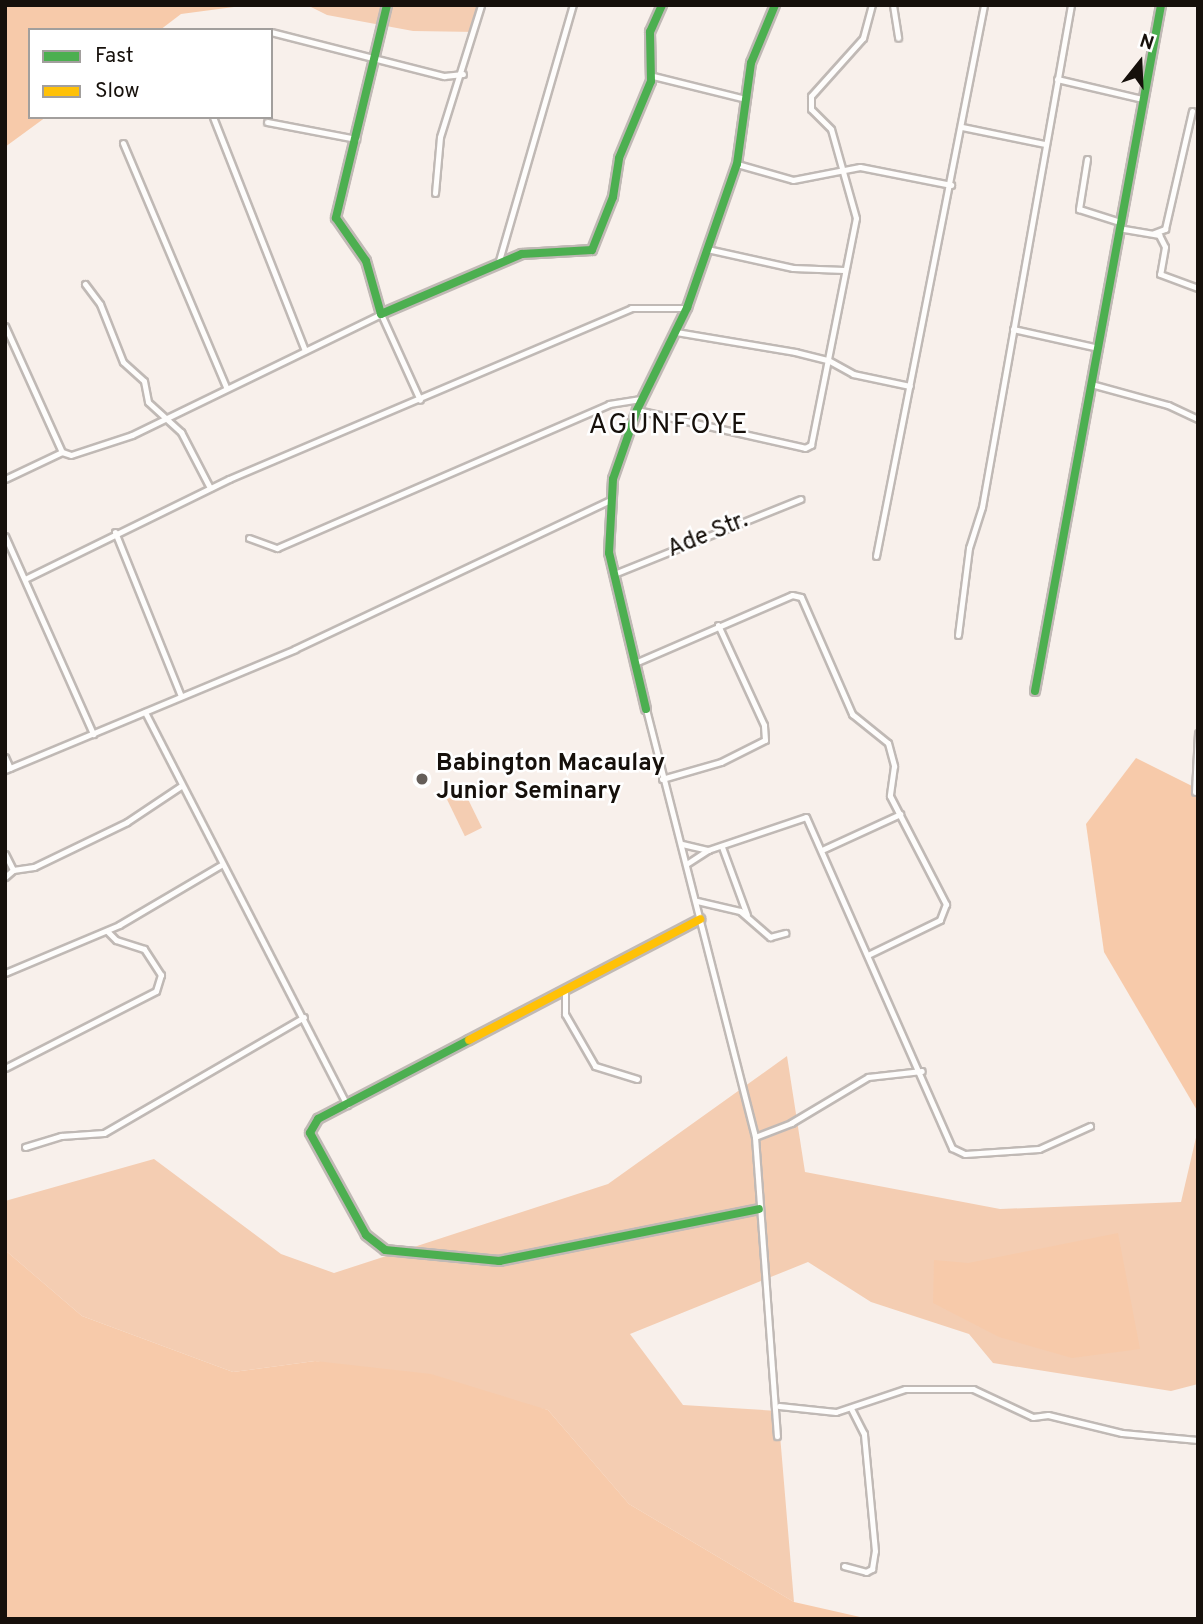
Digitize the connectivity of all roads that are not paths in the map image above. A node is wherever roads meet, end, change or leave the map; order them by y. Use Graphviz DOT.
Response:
graph roads {
  1 [pos="387,5"];
  2 [pos="481,5"];
  3 [pos="573,5"];
  4 [pos="662,5"];
  5 [pos="775,5"];
  6 [pos="872,5"];
  7 [pos="893,5"];
  8 [pos="985,5"];
  9 [pos="1071,5"];
  10 [pos="1161,5"];
  11 [pos="273,33"];
  12 [pos="898,38"];
  13 [pos="373,58"];
  14 [pos="463,75"];
  15 [pos="653,76"];
  16 [pos="1057,79"];
  17 [pos="746,99"];
  18 [pos="1142,99"];
  19 [pos="1192,111"];
  20 [pos="215,119"];
  21 [pos="267,122"];
  22 [pos="962,127"];
  23 [pos="356,139"];
  24 [pos="122,144"];
  25 [pos="1045,144"];
  26 [pos="1087,159"];
  27 [pos="737,164"];
  28 [pos="846,172"];
  29 [pos="951,185"];
  30 [pos="435,193"];
  31 [pos="1119,225"];
  32 [pos="1154,233"];
  33 [pos="707,249"];
  34 [pos="498,267"];
  35 [pos="844,270"];
  36 [pos="85,284"];
  37 [pos="1198,288"];
  38 [pos="687,308"];
  39 [pos="381,314"];
  40 [pos="5,326"];
  41 [pos="1013,329"];
  42 [pos="676,332"];
  43 [pos="1094,347"];
  44 [pos="305,350"];
  45 [pos="828,360"];
  46 [pos="1088,383"];
  47 [pos="910,386"];
  48 [pos="226,387"];
  49 [pos="420,400"];
  50 [pos="642,400"];
  51 [pos="637,410"];
  52 [pos="162,417"];
  53 [pos="1198,419"];
  54 [pos="62,452"];
  55 [pos="5,479"];
  56 [pos="210,488"];
  57 [pos="801,499"];
  58 [pos="610,500"];
  59 [pos="116,532"];
  60 [pos="5,536"];
  61 [pos="249,538"];
  62 [pos="876,556"];
  63 [pos="614,574"];
  64 [pos="27,578"];
  65 [pos="718,625"];
  66 [pos="958,635"];
  67 [pos="635,663"];
  68 [pos="1035,691"];
  69 [pos="180,694"];
  70 [pos="646,709"];
  71 [pos="145,712"];
  72 [pos="1198,733"];
  73 [pos="93,734"];
  74 [pos="5,757"];
  75 [pos="8,769"];
  76 [pos="662,779"];
  77 [pos="181,786"];
  78 [pos="1195,792"];
  79 [pos="900,814"];
  80 [pos="682,844"];
  81 [pos="722,847"];
  82 [pos="824,849"];
  83 [pos="708,850"];
  84 [pos="5,854"];
  85 [pos="688,863"];
  86 [pos="221,865"];
  87 [pos="13,870"];
  88 [pos="5,877"];
  89 [pos="697,901"];
  90 [pos="748,918"];
  91 [pos="700,919"];
  92 [pos="107,931"];
  93 [pos="785,933"];
  94 [pos="870,954"];
  95 [pos="5,973"];
  96 [pos="565,991"];
  97 [pos="303,1017"];
  98 [pos="5,1068"];
  99 [pos="922,1071"];
  100 [pos="637,1079"];
  101 [pos="347,1105"];
  102 [pos="1090,1126"];
  103 [pos="755,1137"];
  104 [pos="25,1147"];
  105 [pos="759,1209"];
  106 [pos="779,1406"];
  107 [pos="851,1408"];
  108 [pos="777,1436"];
  109 [pos="1198,1440"];
  110 [pos="844,1566"];
  1 -- 13 [label="street"];
  2 -- 14 [label="street"];
  3 -- 34 [label="street"];
  4 -- 15 [label="street"];
  5 -- 17 [label="street"];
  6 -- 28 [label="street"];
  7 -- 12 [label="street"];
  8 -- 22 [label="street"];
  9 -- 16 [label="street"];
  10 -- 18 [label="street"];
  11 -- 13 [label="street"];
  13 -- 14 [label="street"];
  13 -- 23 [label="street"];
  14 -- 30 [label="street"];
  15 -- 17 [label="street"];
  15 -- 34 [label="street"];
  16 -- 18 [label="street"];
  16 -- 25 [label="street"];
  17 -- 27 [label="street"];
  18 -- 31 [label="street"];
  19 -- 32 [label="street"];
  20 -- 44 [label="street"];
  21 -- 23 [label="street"];
  22 -- 25 [label="street"];
  22 -- 29 [label="street"];
  23 -- 39 [label="street"];
  24 -- 48 [label="street"];
  25 -- 41 [label="street"];
  26 -- 31 [label="street"];
  27 -- 28 [label="street"];
  27 -- 33 [label="street"];
  28 -- 29 [label="street"];
  28 -- 35 [label="street"];
  29 -- 47 [label="street"];
  31 -- 32 [label="street"];
  31 -- 43 [label="street"];
  32 -- 37 [label="street"];
  33 -- 35 [label="street"];
  33 -- 38 [label="street"];
  34 -- 39 [label="street"];
  35 -- 45 [label="street"];
  36 -- 52 [label="street"];
  38 -- 42 [label="street"];
  38 -- 49 [label="street"];
  39 -- 44 [label="street"];
  39 -- 49 [label="street"];
  40 -- 54 [label="street"];
  41 -- 43 [label="street"];
  41 -- 66 [label="street"];
  42 -- 45 [label="street"];
  42 -- 50 [label="street"];
  43 -- 46 [label="street"];
  44 -- 48 [label="street"];
  45 -- 47 [label="street"];
  45 -- 51 [label="street"];
  46 -- 53 [label="street"];
  46 -- 68 [label="street"];
  47 -- 62 [label="street"];
  48 -- 52 [label="street"];
  49 -- 56 [label="street"];
  50 -- 51 [label="street"];
  50 -- 61 [label="street"];
  51 -- 58 [label="street"];
  52 -- 54 [label="street"];
  52 -- 56 [label="street"];
  54 -- 55 [label="street"];
  56 -- 59 [label="street"];
  57 -- 63 [label="street, Ade Str."];
  58 -- 63 [label="street"];
  58 -- 69 [label="street"];
  59 -- 64 [label="street"];
  59 -- 69 [label="street"];
  60 -- 64 [label="street"];
  63 -- 67 [label="street"];
  64 -- 73 [label="street"];
  65 -- 67 [label="street"];
  65 -- 76 [label="street"];
  65 -- 79 [label="street"];
  67 -- 70 [label="street"];
  69 -- 71 [label="street"];
  70 -- 76 [label="street"];
  71 -- 73 [label="street"];
  71 -- 77 [label="street"];
  72 -- 78 [label="street"];
  73 -- 75 [label="street"];
  74 -- 75 [label="street"];
  76 -- 80 [label="street"];
  77 -- 86 [label="street"];
  77 -- 87 [label="street"];
  79 -- 82 [label="street"];
  79 -- 94 [label="street"];
  80 -- 83 [label="street"];
  80 -- 85 [label="street"];
  81 -- 82 [label="street"];
  81 -- 83 [label="street"];
  81 -- 90 [label="street"];
  82 -- 94 [label="street"];
  83 -- 85 [label="street"];
  84 -- 87 [label="street"];
  85 -- 89 [label="street"];
  86 -- 92 [label="street"];
  86 -- 97 [label="street"];
  87 -- 88 [label="street"];
  89 -- 90 [label="street"];
  89 -- 91 [label="street"];
  90 -- 93 [label="street"];
  91 -- 96 [label="street"];
  91 -- 103 [label="street"];
  92 -- 95 [label="street"];
  92 -- 98 [label="street"];
  94 -- 99 [label="street"];
  96 -- 100 [label="street"];
  96 -- 101 [label="street"];
  97 -- 101 [label="street"];
  97 -- 104 [label="street"];
  99 -- 102 [label="street"];
  99 -- 103 [label="street"];
  101 -- 105 [label="street"];
  103 -- 105 [label="street"];
  105 -- 106 [label="street"];
  106 -- 107 [label="street"];
  106 -- 108 [label="street"];
  107 -- 109 [label="street"];
  107 -- 110 [label="street"];
}
